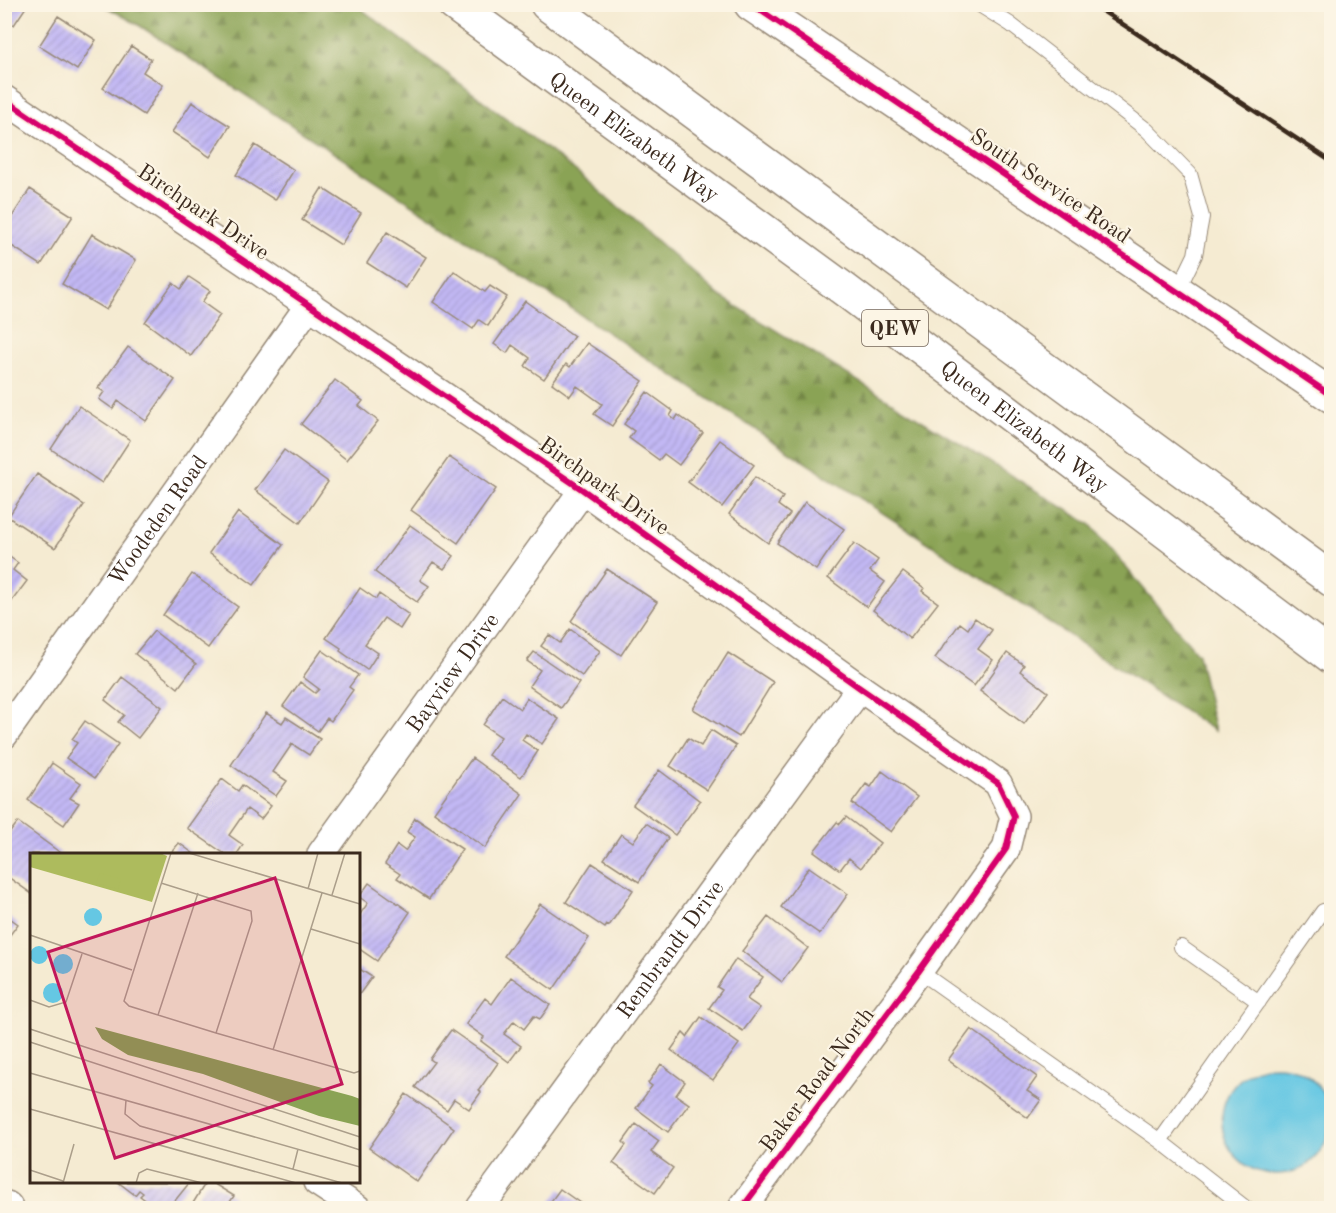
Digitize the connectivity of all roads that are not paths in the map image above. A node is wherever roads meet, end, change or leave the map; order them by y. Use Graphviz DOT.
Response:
graph roads {
  1 [pos="454,4"];
  2 [pos="547,4"];
  3 [pos="752,4"];
  4 [pos="978,4"];
  5 [pos="4,99"];
  6 [pos="1177,292"];
  7 [pos="310,304"];
  8 [pos="1332,396"];
  9 [pos="583,490"];
  10 [pos="1332,580"];
  11 [pos="1332,657"];
  12 [pos="860,688"];
  13 [pos="4,735"];
  14 [pos="322,853"];
  15 [pos="1332,909"];
  16 [pos="1181,947"];
  17 [pos="919,971"];
  18 [pos="1258,1002"];
  19 [pos="1160,1141"];
  20 [pos="318,1183"];
  21 [pos="357,1209"];
  22 [pos="480,1209"];
  23 [pos="742,1209"];
  24 [pos="1246,1209"];
  1 -- 11 [label="main road, Queen Elizabeth Way / QEW"];
  2 -- 10 [label="main road, QEW"];
  3 -- 6 [label="main road, South Service Road"];
  4 -- 6 [label="lane"];
  5 -- 7 [label="street, Birchpark Drive"];
  6 -- 8 [label="main road, South Service Road"];
  7 -- 9 [label="street, Birchpark Drive"];
  7 -- 13 [label="street, Woodeden Road"];
  9 -- 12 [label="street, Birchpark Drive"];
  9 -- 14 [label="street, Bayview Drive"];
  12 -- 17 [label="street, Birchpark Drive"];
  12 -- 22 [label="street, Rembrandt Drive"];
  15 -- 18 [label="lane"];
  16 -- 18 [label="lane"];
  17 -- 19 [label="lane"];
  17 -- 23 [label="street, Baker Road North"];
  18 -- 19 [label="lane"];
  19 -- 24 [label="lane"];
  20 -- 21 [label="street"];
}
